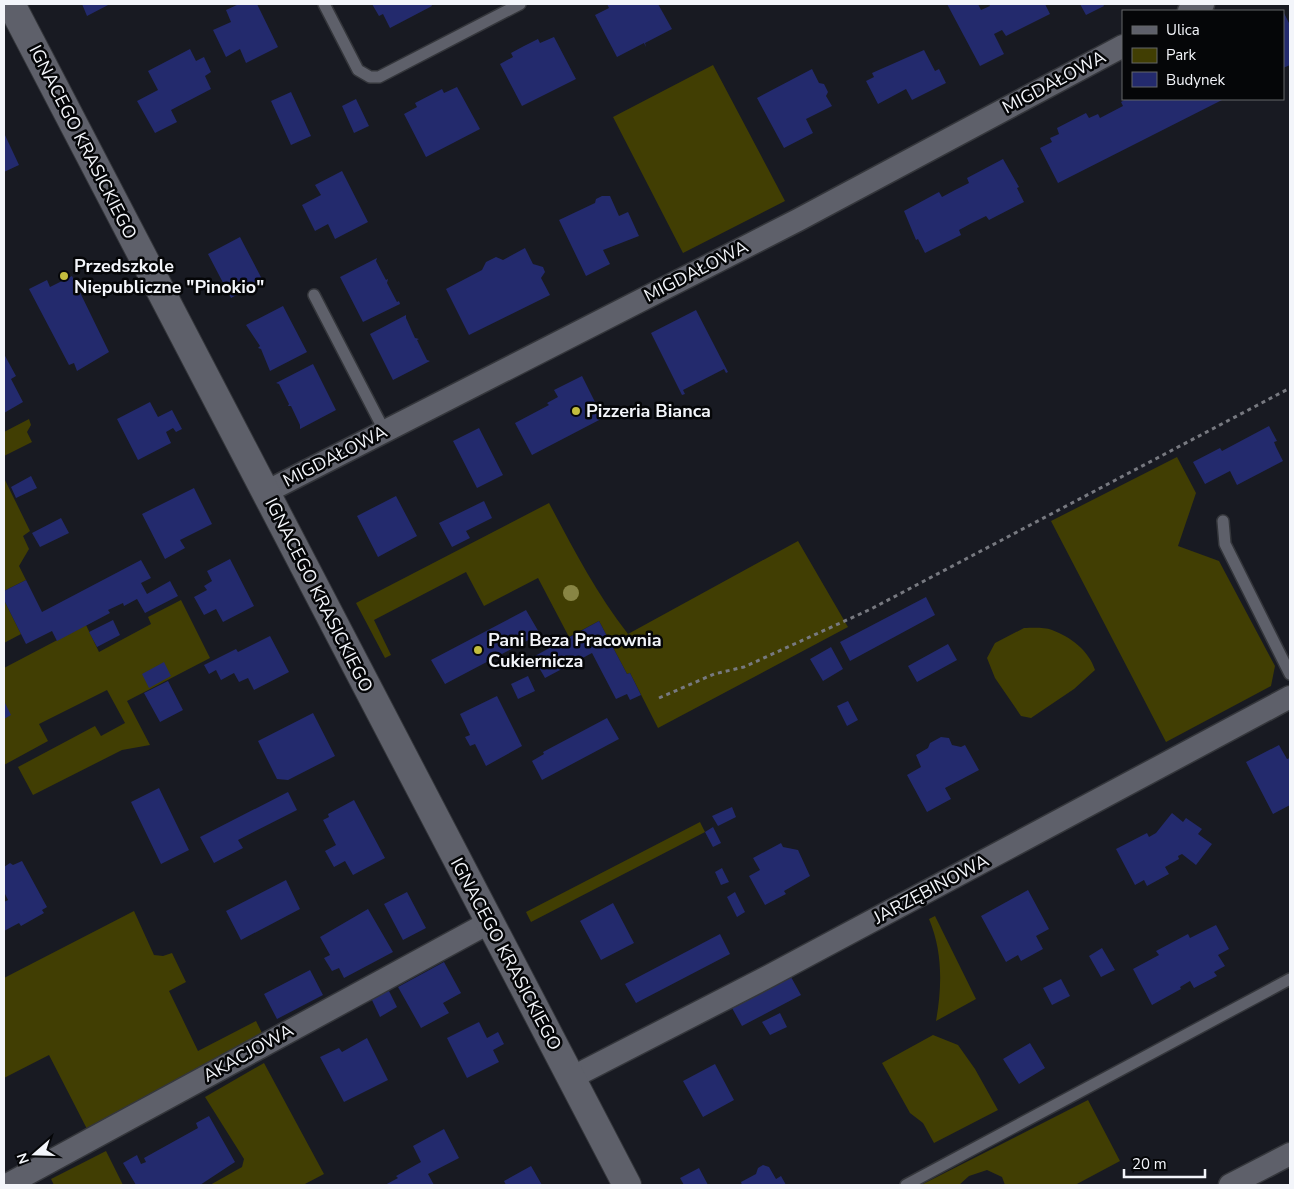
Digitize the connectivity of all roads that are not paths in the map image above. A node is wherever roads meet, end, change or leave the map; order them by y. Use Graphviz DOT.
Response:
graph roads {
  1 [pos="11,4"];
  2 [pos="324,4"];
  3 [pos="520,4"];
  4 [pos="1203,4"];
  5 [pos="1190,10"];
  6 [pos="1122,47"];
  7 [pos="314,295"];
  8 [pos="385,432"];
  9 [pos="266,492"];
  10 [pos="1223,521"];
  11 [pos="1290,674"];
  12 [pos="1290,697"];
  13 [pos="490,922"];
  14 [pos="1290,979"];
  15 [pos="571,1078"];
  16 [pos="1290,1154"];
  17 [pos="8,1185"];
  18 [pos="627,1185"];
  19 [pos="906,1185"];
  20 [pos="1230,1185"];
  1 -- 9 [label="street, IGNACEGO KRASICKIEGO"];
  2 -- 3 [label="lane"];
  4 -- 5 [label="street"];
  6 -- 8 [label="street, MIGDAŁOWA"];
  7 -- 8 [label="lane"];
  8 -- 9 [label="street, MIGDAŁOWA"];
  9 -- 13 [label="street, IGNACEGO KRASICKIEGO"];
  10 -- 11 [label="lane"];
  12 -- 15 [label="street, JARZĘBINOWA"];
  13 -- 15 [label="street, IGNACEGO KRASICKIEGO"];
  13 -- 17 [label="street, AKACJOWA"];
  14 -- 19 [label="lane"];
  15 -- 18 [label="street, IGNACEGO KRASICKIEGO"];
  16 -- 20 [label="street"];
}
